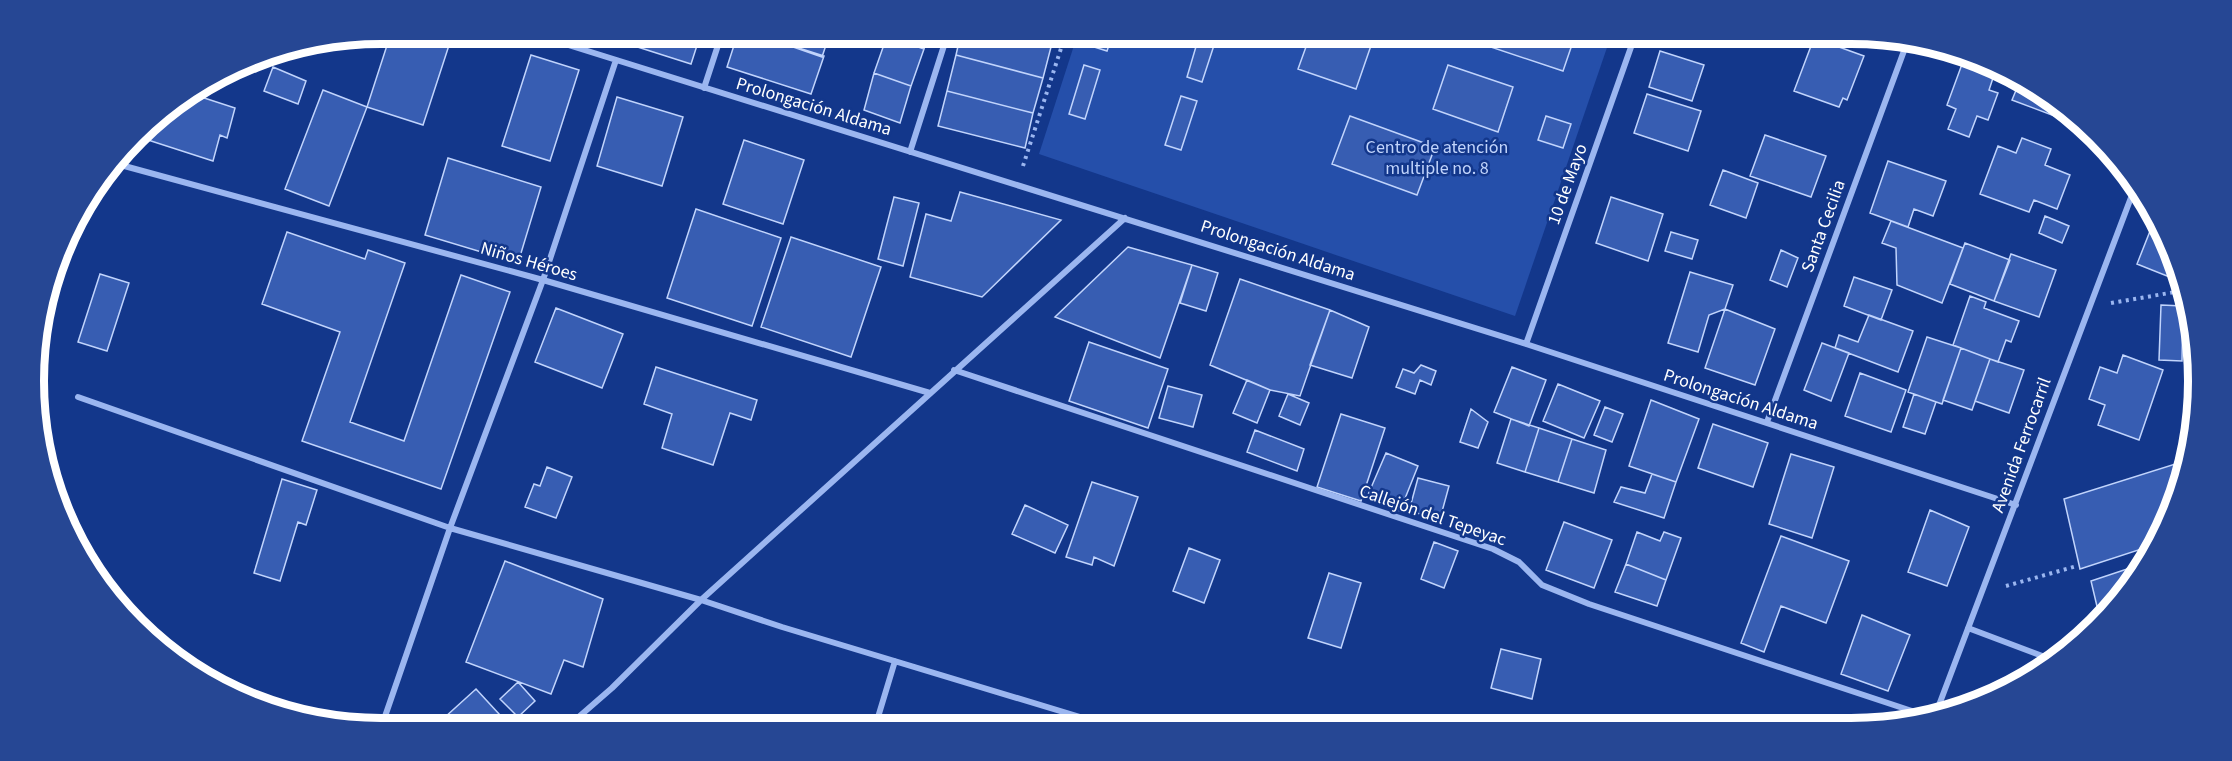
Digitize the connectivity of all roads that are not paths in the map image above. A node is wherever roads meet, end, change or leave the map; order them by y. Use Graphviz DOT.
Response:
graph roads {
  1 [pos="565,44"];
  2 [pos="718,44"];
  3 [pos="944,44"];
  4 [pos="1632,44"];
  5 [pos="1905,48"];
  6 [pos="616,60"];
  7 [pos="704,88"];
  8 [pos="910,152"];
  9 [pos="121,165"];
  10 [pos="2132,194"];
  11 [pos="1125,218"];
  12 [pos="543,280"];
  13 [pos="1526,345"];
  14 [pos="954,370"];
  15 [pos="930,393"];
  16 [pos="78,397"];
  17 [pos="1767,422"];
  18 [pos="2016,505"];
  19 [pos="450,528"];
  20 [pos="701,600"];
  21 [pos="1968,628"];
  22 [pos="2045,657"];
  23 [pos="895,661"];
  24 [pos="1939,706"];
  25 [pos="1914,712"];
  26 [pos="384,718"];
  27 [pos="578,718"];
  28 [pos="878,718"];
  29 [pos="1083,718"];
  1 -- 6 [label="street, Prolongación Aldama"];
  2 -- 7 [label="street"];
  3 -- 8 [label="street"];
  4 -- 13 [label="street, 10 de Mayo"];
  5 -- 17 [label="street, Santa Cecilia"];
  6 -- 7 [label="street, Prolongación Aldama"];
  6 -- 12 [label="street"];
  7 -- 8 [label="street, Prolongación Aldama"];
  8 -- 11 [label="street, Prolongación Aldama"];
  9 -- 12 [label="street, Niños Héroes"];
  10 -- 18 [label="street, Avenida Ferrocarril"];
  11 -- 13 [label="street, Prolongación Aldama"];
  11 -- 14 [label="street"];
  12 -- 15 [label="street, Niños Héroes"];
  12 -- 19 [label="street"];
  13 -- 17 [label="street, Prolongación Aldama"];
  14 -- 15 [label="street"];
  14 -- 25 [label="street, Callejón del Tepeyac"];
  15 -- 20 [label="street"];
  16 -- 19 [label="street"];
  17 -- 18 [label="street, Prolongación Aldama"];
  18 -- 21 [label="street, Avenida Ferrocarril"];
  19 -- 20 [label="street"];
  19 -- 26 [label="street"];
  20 -- 23 [label="street"];
  20 -- 27 [label="street"];
  21 -- 22 [label="street"];
  21 -- 24 [label="street, Avenida Ferrocarril"];
  23 -- 28 [label="street"];
  23 -- 29 [label="street"];
}
